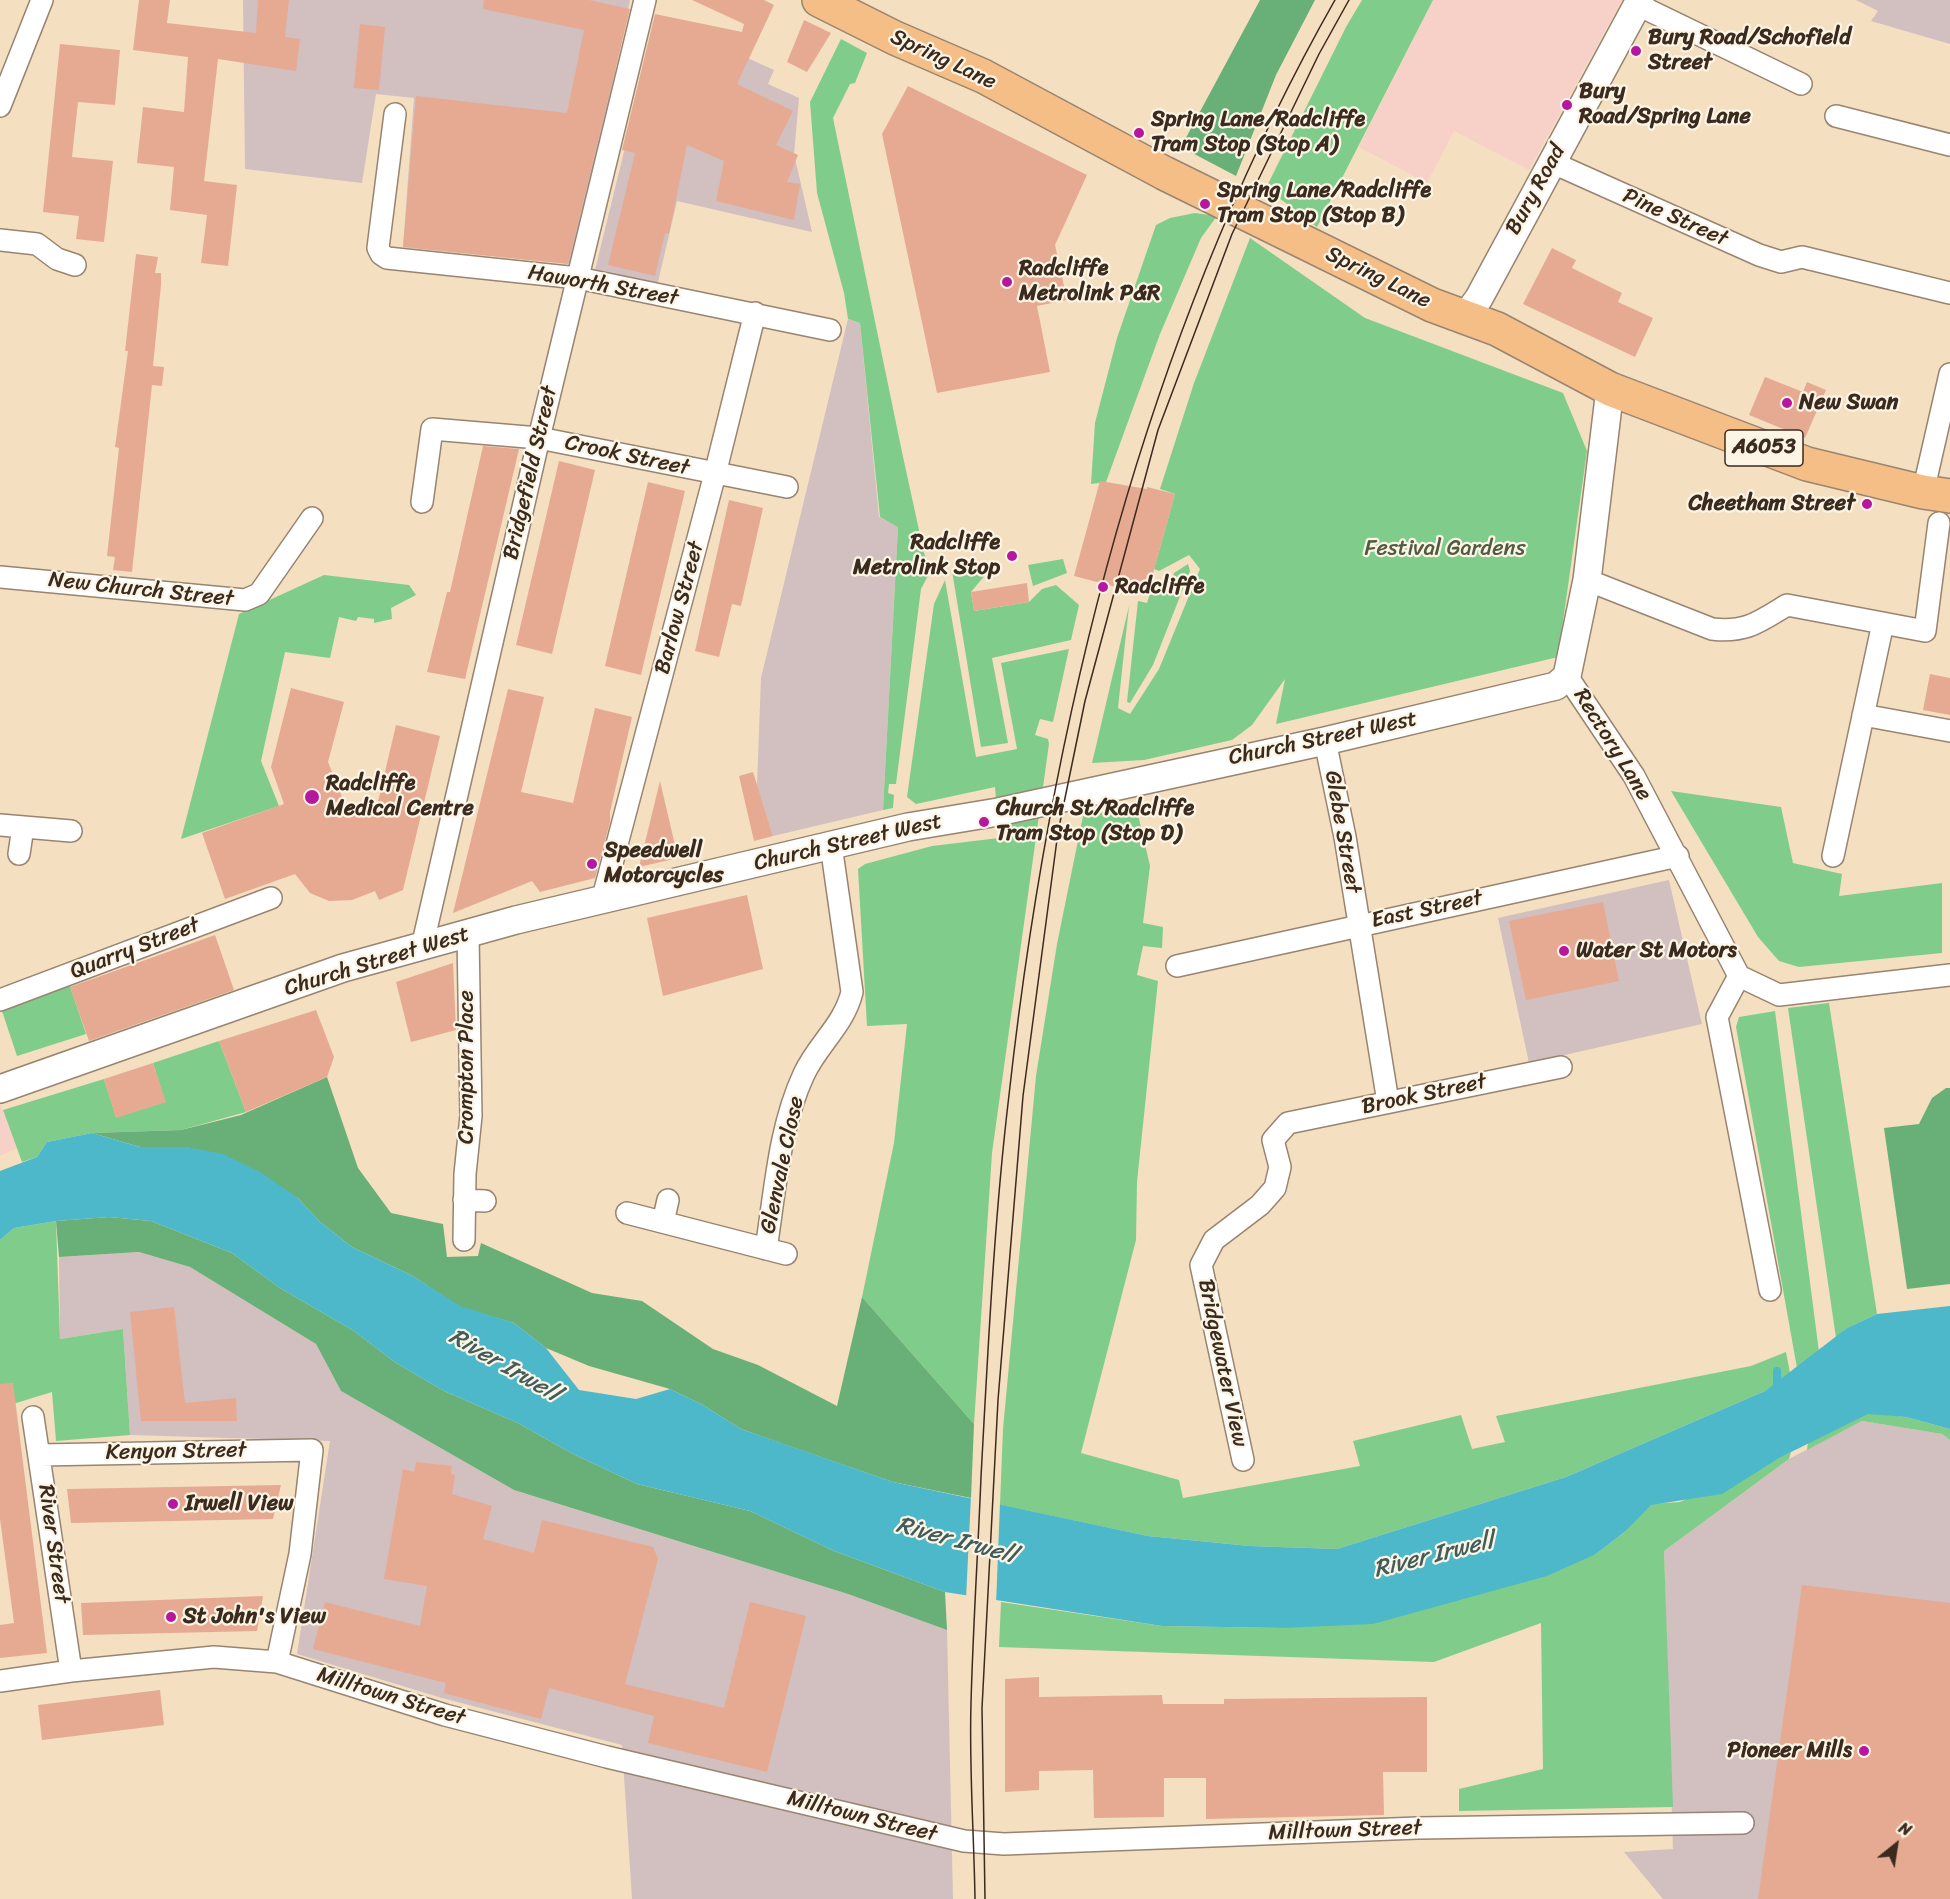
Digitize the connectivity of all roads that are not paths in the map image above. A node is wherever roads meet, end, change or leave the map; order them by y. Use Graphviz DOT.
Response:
graph roads {
  1 [pos="42,0"];
  2 [pos="645,0"];
  3 [pos="819,0"];
  4 [pos="1639,2"];
  5 [pos="1801,84"];
  6 [pos="0,106"];
  7 [pos="395,114"];
  8 [pos="1836,116"];
  9 [pos="1950,145"];
  10 [pos="1551,162"];
  11 [pos="0,240"];
  12 [pos="75,265"];
  13 [pos="578,278"];
  14 [pos="1950,293"];
  15 [pos="755,313"];
  16 [pos="1466,316"];
  17 [pos="830,330"];
  18 [pos="1950,374"];
  19 [pos="1610,389"];
  20 [pos="539,438"];
  21 [pos="716,474"];
  22 [pos="787,487"];
  23 [pos="422,502"];
  24 [pos="1937,504"];
  25 [pos="312,518"];
  26 [pos="0,577"];
  27 [pos="1587,580"];
  28 [pos="1883,623"];
  29 [pos="1568,676"];
  30 [pos="1863,716"];
  31 [pos="1950,731"];
  32 [pos="1325,741"];
  33 [pos="0,825"];
  34 [pos="23,827"];
  35 [pos="71,831"];
  36 [pos="831,845"];
  37 [pos="19,854"];
  38 [pos="1678,856"];
  39 [pos="1833,856"];
  40 [pos="271,898"];
  41 [pos="602,902"];
  42 [pos="1358,925"];
  43 [pos="468,934"];
  44 [pos="422,947"];
  45 [pos="1177,966"];
  46 [pos="1950,975"];
  47 [pos="1739,976"];
  48 [pos="0,1000"];
  49 [pos="1561,1067"];
  50 [pos="0,1089"];
  51 [pos="1388,1101"];
  52 [pos="1288,1124"];
  53 [pos="668,1200"];
  54 [pos="627,1213"];
  55 [pos="663,1222"];
  56 [pos="464,1240"];
  57 [pos="1770,1290"];
  58 [pos="33,1417"];
  59 [pos="40,1455"];
  60 [pos="1243,1460"];
  61 [pos="277,1662"];
  62 [pos="71,1671"];
  63 [pos="0,1682"];
  64 [pos="1743,1823"];
  1 -- 6 [label="street"];
  2 -- 13 [label="street, Bridgefield Street"];
  3 -- 16 [label="main road, Spring Lane / A6053"];
  4 -- 5 [label="street"];
  4 -- 10 [label="street, Bury Road"];
  7 -- 13 [label="street, Haworth Street"];
  8 -- 9 [label="street"];
  10 -- 14 [label="street, Pine Street"];
  10 -- 16 [label="street, Bury Road"];
  11 -- 12 [label="street"];
  13 -- 15 [label="street, Haworth Street"];
  13 -- 20 [label="street, Bridgefield Street"];
  15 -- 17 [label="street, Haworth Street"];
  15 -- 21 [label="street, Barlow Street"];
  16 -- 19 [label="main road, Spring Lane / A6053"];
  18 -- 24 [label="street"];
  19 -- 24 [label="main road, Spring Lane / A6053"];
  19 -- 27 [label="street, Rectory Lane"];
  20 -- 21 [label="street, Crook Street"];
  20 -- 23 [label="street, Crook Street"];
  20 -- 44 [label="street, Bridgefield Street"];
  21 -- 22 [label="street, Crook Street"];
  21 -- 41 [label="street, Barlow Street"];
  24 -- 28 [label="street"];
  25 -- 26 [label="street, New Church Street"];
  27 -- 28 [label="street"];
  27 -- 29 [label="street, Rectory Lane"];
  28 -- 30 [label="street"];
  29 -- 32 [label="street, Church Street West"];
  29 -- 38 [label="street, Rectory Lane"];
  30 -- 31 [label="street"];
  30 -- 39 [label="street"];
  32 -- 36 [label="street, Church Street West"];
  32 -- 42 [label="street, Glebe Street"];
  33 -- 34 [label="street"];
  34 -- 35 [label="street"];
  34 -- 37 [label="street"];
  36 -- 41 [label="street, Church Street West"];
  36 -- 55 [label="street, Glenvale Close"];
  38 -- 42 [label="street, East Street"];
  38 -- 47 [label="street, Rectory Lane"];
  40 -- 48 [label="street, Quarry Street"];
  41 -- 43 [label="street, Church Street West"];
  42 -- 45 [label="street, East Street"];
  42 -- 51 [label="street, Glebe Street"];
  43 -- 44 [label="street, Church Street West"];
  43 -- 56 [label="street, Crompton Place"];
  44 -- 50 [label="street, Church Street West"];
  46 -- 47 [label="street"];
  47 -- 57 [label="street"];
  49 -- 51 [label="street, Brook Street"];
  51 -- 52 [label="street, Brook Street"];
  52 -- 60 [label="street, Bridgewater View"];
  53 -- 55 [label="street"];
  54 -- 55 [label="street, Glenvale Close"];
  58 -- 59 [label="street, River Street"];
  59 -- 61 [label="street, Kenyon Street"];
  59 -- 62 [label="street, River Street"];
  61 -- 62 [label="street, Milltown Street"];
  61 -- 64 [label="street, Milltown Street"];
  62 -- 63 [label="street, Milltown Street"];
}
